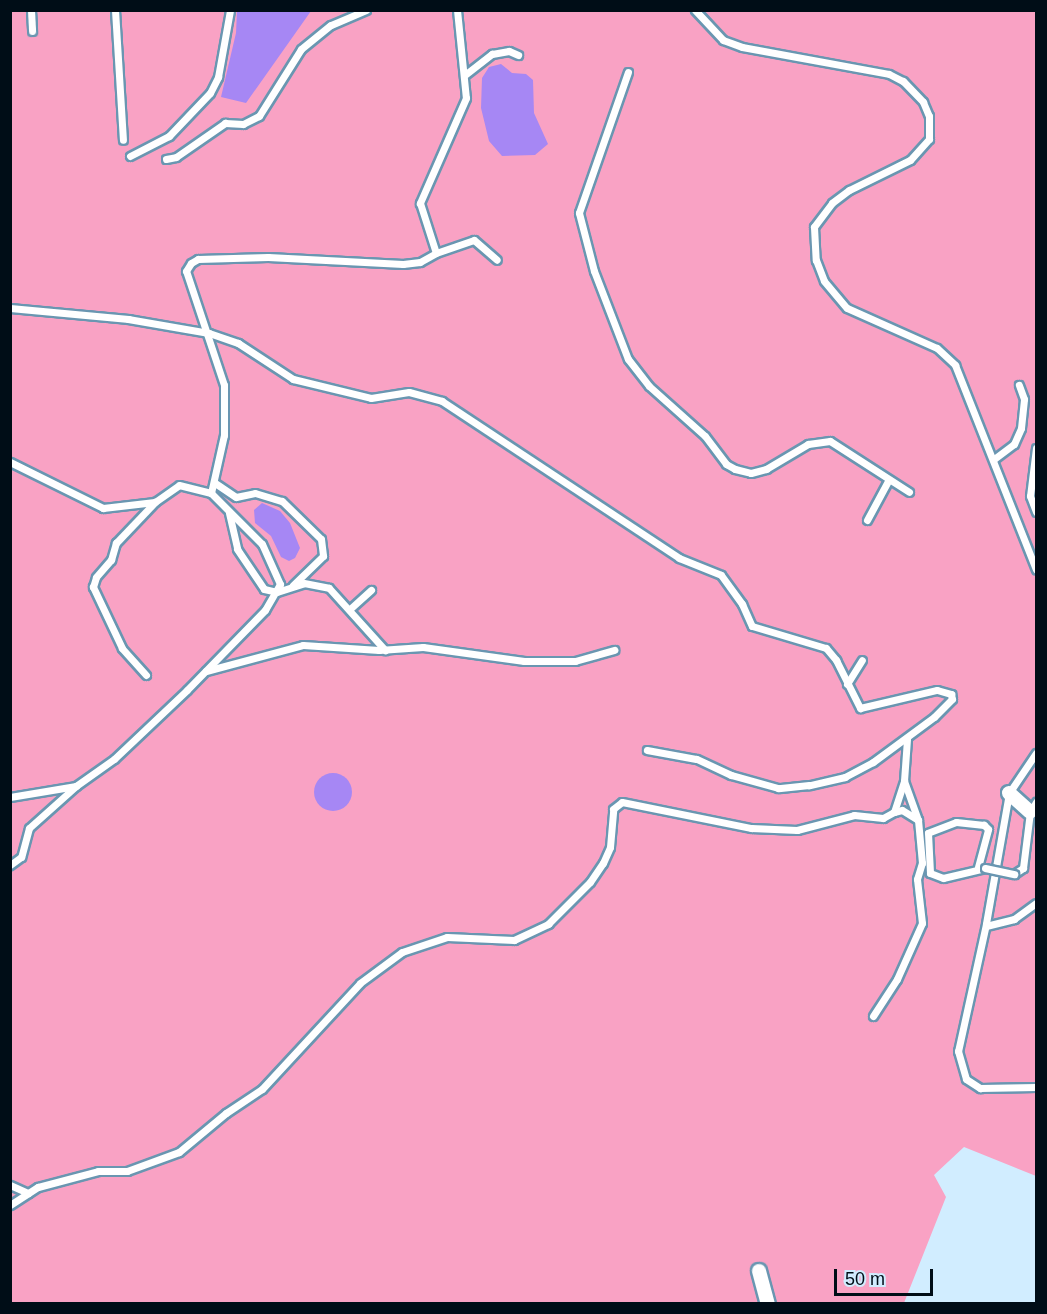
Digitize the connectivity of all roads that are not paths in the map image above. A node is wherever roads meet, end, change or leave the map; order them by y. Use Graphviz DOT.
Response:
graph roads {
  1 [pos="31,10"];
  2 [pos="115,10"];
  3 [pos="230,10"];
  4 [pos="366,10"];
  5 [pos="457,10"];
  6 [pos="695,10"];
  7 [pos="32,31"];
  8 [pos="518,55"];
  9 [pos="628,72"];
  10 [pos="466,74"];
  11 [pos="123,140"];
  12 [pos="130,156"];
  13 [pos="166,159"];
  14 [pos="436,253"];
  15 [pos="497,260"];
  16 [pos="10,308"];
  17 [pos="209,333"];
  18 [pos="1019,385"];
  19 [pos="1036,448"];
  20 [pos="994,459"];
  21 [pos="10,462"];
  22 [pos="888,481"];
  23 [pos="215,483"];
  24 [pos="909,492"];
  25 [pos="211,493"];
  26 [pos="155,502"];
  27 [pos="229,510"];
  28 [pos="1036,512"];
  29 [pos="867,520"];
  30 [pos="1036,570"];
  31 [pos="293,585"];
  32 [pos="371,590"];
  33 [pos="277,592"];
  34 [pos="351,608"];
  35 [pos="385,650"];
  36 [pos="614,650"];
  37 [pos="862,660"];
  38 [pos="204,672"];
  39 [pos="146,675"];
  40 [pos="847,684"];
  41 [pos="908,737"];
  42 [pos="647,750"];
  43 [pos="1036,753"];
  44 [pos="904,781"];
  45 [pos="76,786"];
  46 [pos="1009,793"];
  47 [pos="10,797"];
  48 [pos="1033,807"];
  49 [pos="894,812"];
  50 [pos="918,820"];
  51 [pos="10,865"];
  52 [pos="982,868"];
  53 [pos="1036,903"];
  54 [pos="986,926"];
  55 [pos="873,1016"];
  56 [pos="1036,1087"];
  57 [pos="10,1185"];
  58 [pos="28,1192"];
  59 [pos="10,1205"];
  60 [pos="759,1271"];
  61 [pos="768,1304"];
  1 -- 7 [label="lane"];
  2 -- 11 [label="lane"];
  3 -- 12 [label="lane"];
  4 -- 13 [label="lane"];
  5 -- 10 [label="lane"];
  6 -- 20 [label="lane"];
  8 -- 10 [label="lane"];
  9 -- 22 [label="lane"];
  10 -- 14 [label="lane"];
  14 -- 15 [label="lane"];
  14 -- 17 [label="lane"];
  16 -- 17 [label="lane"];
  17 -- 23 [label="lane"];
  17 -- 40 [label="lane"];
  18 -- 20 [label="lane"];
  19 -- 28 [label="lane"];
  20 -- 30 [label="lane"];
  21 -- 26 [label="lane"];
  22 -- 24 [label="lane"];
  22 -- 29 [label="lane"];
  23 -- 25 [label="lane"];
  23 -- 31 [label="lane"];
  25 -- 26 [label="lane"];
  25 -- 27 [label="lane"];
  26 -- 39 [label="lane"];
  27 -- 33 [label="lane"];
  27 -- 33 [label="lane"];
  31 -- 33 [label="lane"];
  31 -- 34 [label="lane"];
  32 -- 34 [label="lane"];
  33 -- 38 [label="lane"];
  34 -- 35 [label="lane"];
  35 -- 36 [label="lane"];
  35 -- 38 [label="lane"];
  37 -- 40 [label="lane"];
  38 -- 45 [label="lane"];
  40 -- 41 [label="lane"];
  41 -- 42 [label="lane"];
  41 -- 44 [label="lane"];
  43 -- 46 [label="lane"];
  44 -- 49 [label="lane"];
  44 -- 50 [label="lane"];
  45 -- 47 [label="lane"];
  45 -- 51 [label="lane"];
  46 -- 48 [label="street"];
  46 -- 54 [label="lane"];
  48 -- 52 [label="lane, bridge"];
  49 -- 50 [label="lane"];
  49 -- 58 [label="lane"];
  50 -- 55 [label="lane"];
  52 -- 52 [label="lane"];
  53 -- 54 [label="lane"];
  54 -- 56 [label="lane"];
  57 -- 58 [label="lane"];
  58 -- 59 [label="lane"];
  60 -- 61 [label="street"];
}
